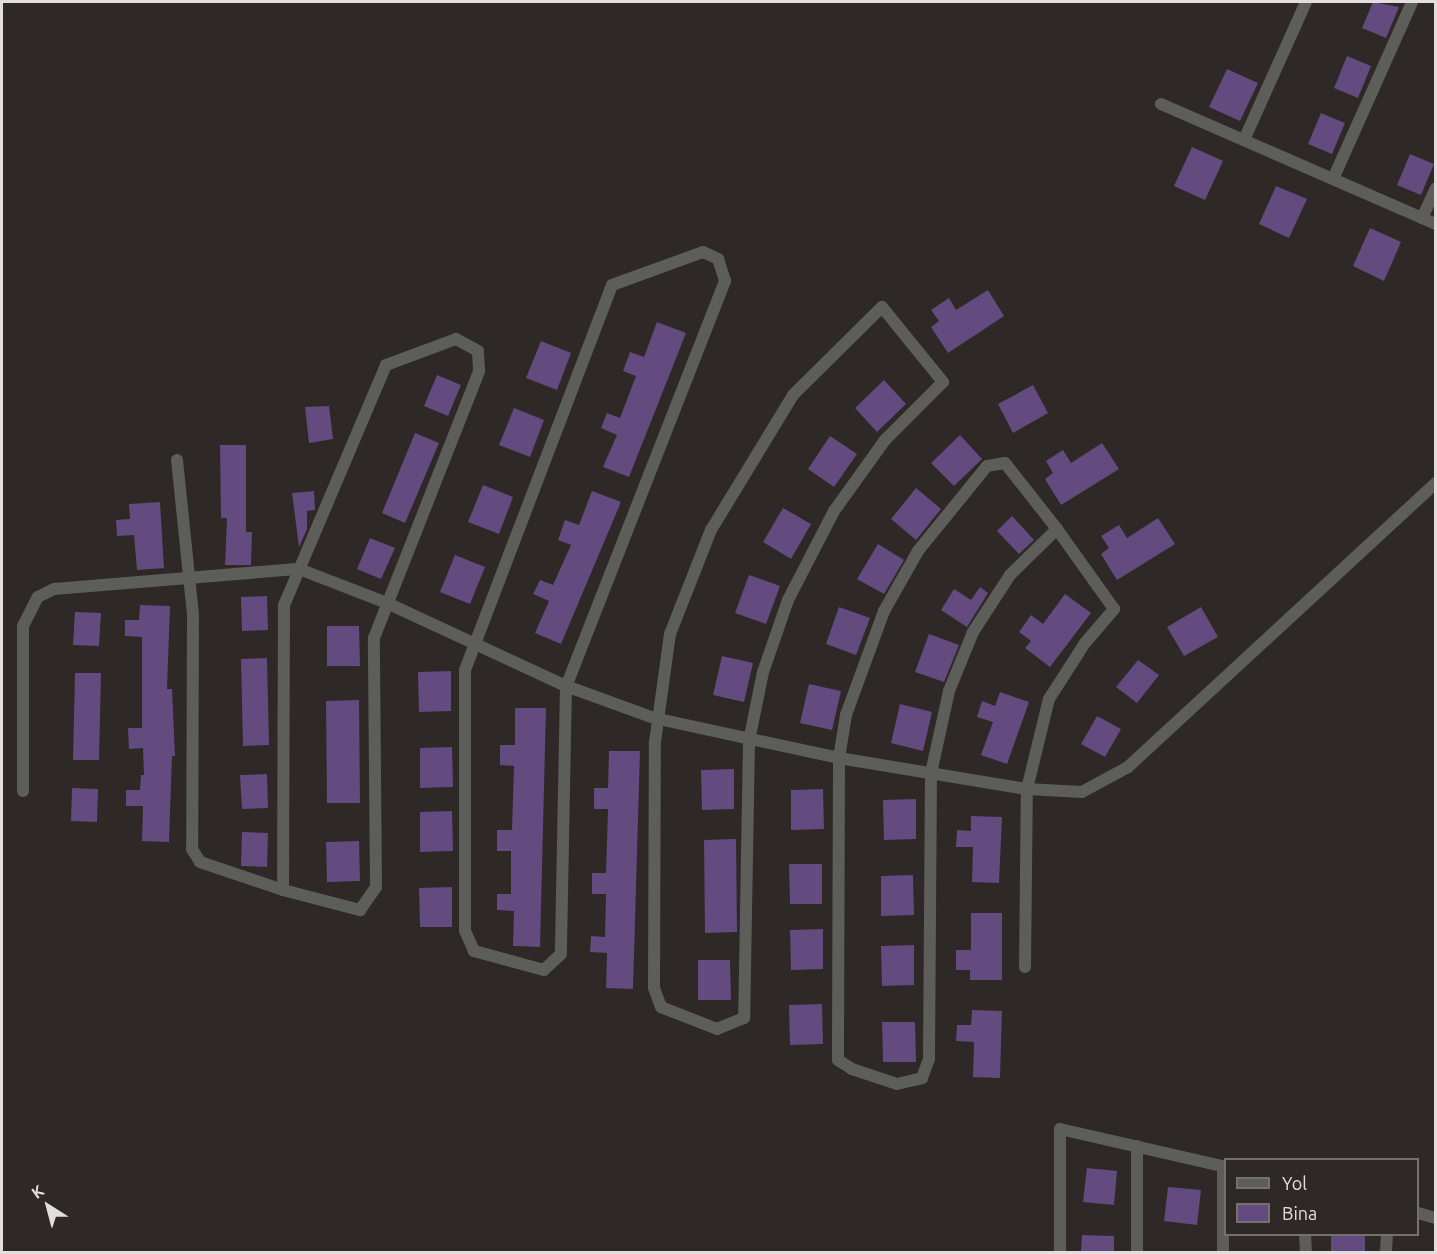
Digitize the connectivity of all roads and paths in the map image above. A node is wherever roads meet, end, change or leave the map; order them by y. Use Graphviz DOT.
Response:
graph roads {
  1 [pos="1306,2"];
  2 [pos="1412,2"];
  3 [pos="1161,104"];
  4 [pos="1244,140"];
  5 [pos="1333,179"];
  6 [pos="1436,188"];
  7 [pos="1422,218"];
  8 [pos="1436,224"];
  9 [pos="177,460"];
  10 [pos="1436,483"];
  11 [pos="1057,529"];
  12 [pos="299,569"];
  13 [pos="187,576"];
  14 [pos="387,603"];
  15 [pos="474,645"];
  16 [pos="566,686"];
  17 [pos="658,719"];
  18 [pos="749,741"];
  19 [pos="839,758"];
  20 [pos="931,774"];
  21 [pos="1027,789"];
  22 [pos="23,791"];
  23 [pos="283,890"];
  24 [pos="1025,967"];
  25 [pos="1137,1146"];
  26 [pos="1224,1167"];
  27 [pos="1419,1213"];
  28 [pos="1436,1218"];
  29 [pos="1305,1236"];
  30 [pos="1387,1236"];
  31 [pos="1060,1252"];
  32 [pos="1137,1252"];
  33 [pos="1223,1252"];
  34 [pos="1305,1252"];
  35 [pos="1386,1252"];
  1 -- 4 [label="street"];
  2 -- 5 [label="street"];
  3 -- 4 [label="street"];
  4 -- 5 [label="street"];
  5 -- 7 [label="street"];
  6 -- 7 [label="street"];
  7 -- 8 [label="street"];
  9 -- 13 [label="street"];
  10 -- 21 [label="street"];
  11 -- 19 [label="street"];
  11 -- 20 [label="street"];
  11 -- 21 [label="street"];
  12 -- 13 [label="street"];
  12 -- 14 [label="street"];
  12 -- 14 [label="street"];
  12 -- 23 [label="street"];
  13 -- 22 [label="street"];
  13 -- 23 [label="street"];
  14 -- 15 [label="street"];
  14 -- 23 [label="street"];
  15 -- 16 [label="street"];
  15 -- 16 [label="street"];
  15 -- 16 [label="street"];
  16 -- 17 [label="street"];
  17 -- 18 [label="street"];
  17 -- 18 [label="street"];
  17 -- 18 [label="street"];
  18 -- 19 [label="street"];
  19 -- 20 [label="street"];
  19 -- 20 [label="street"];
  20 -- 21 [label="street"];
  21 -- 24 [label="street"];
  25 -- 26 [label="street"];
  25 -- 31 [label="street"];
  25 -- 32 [label="street"];
  26 -- 33 [label="street"];
  27 -- 28 [label="street"];
  29 -- 34 [label="street"];
  30 -- 35 [label="street"];
}
